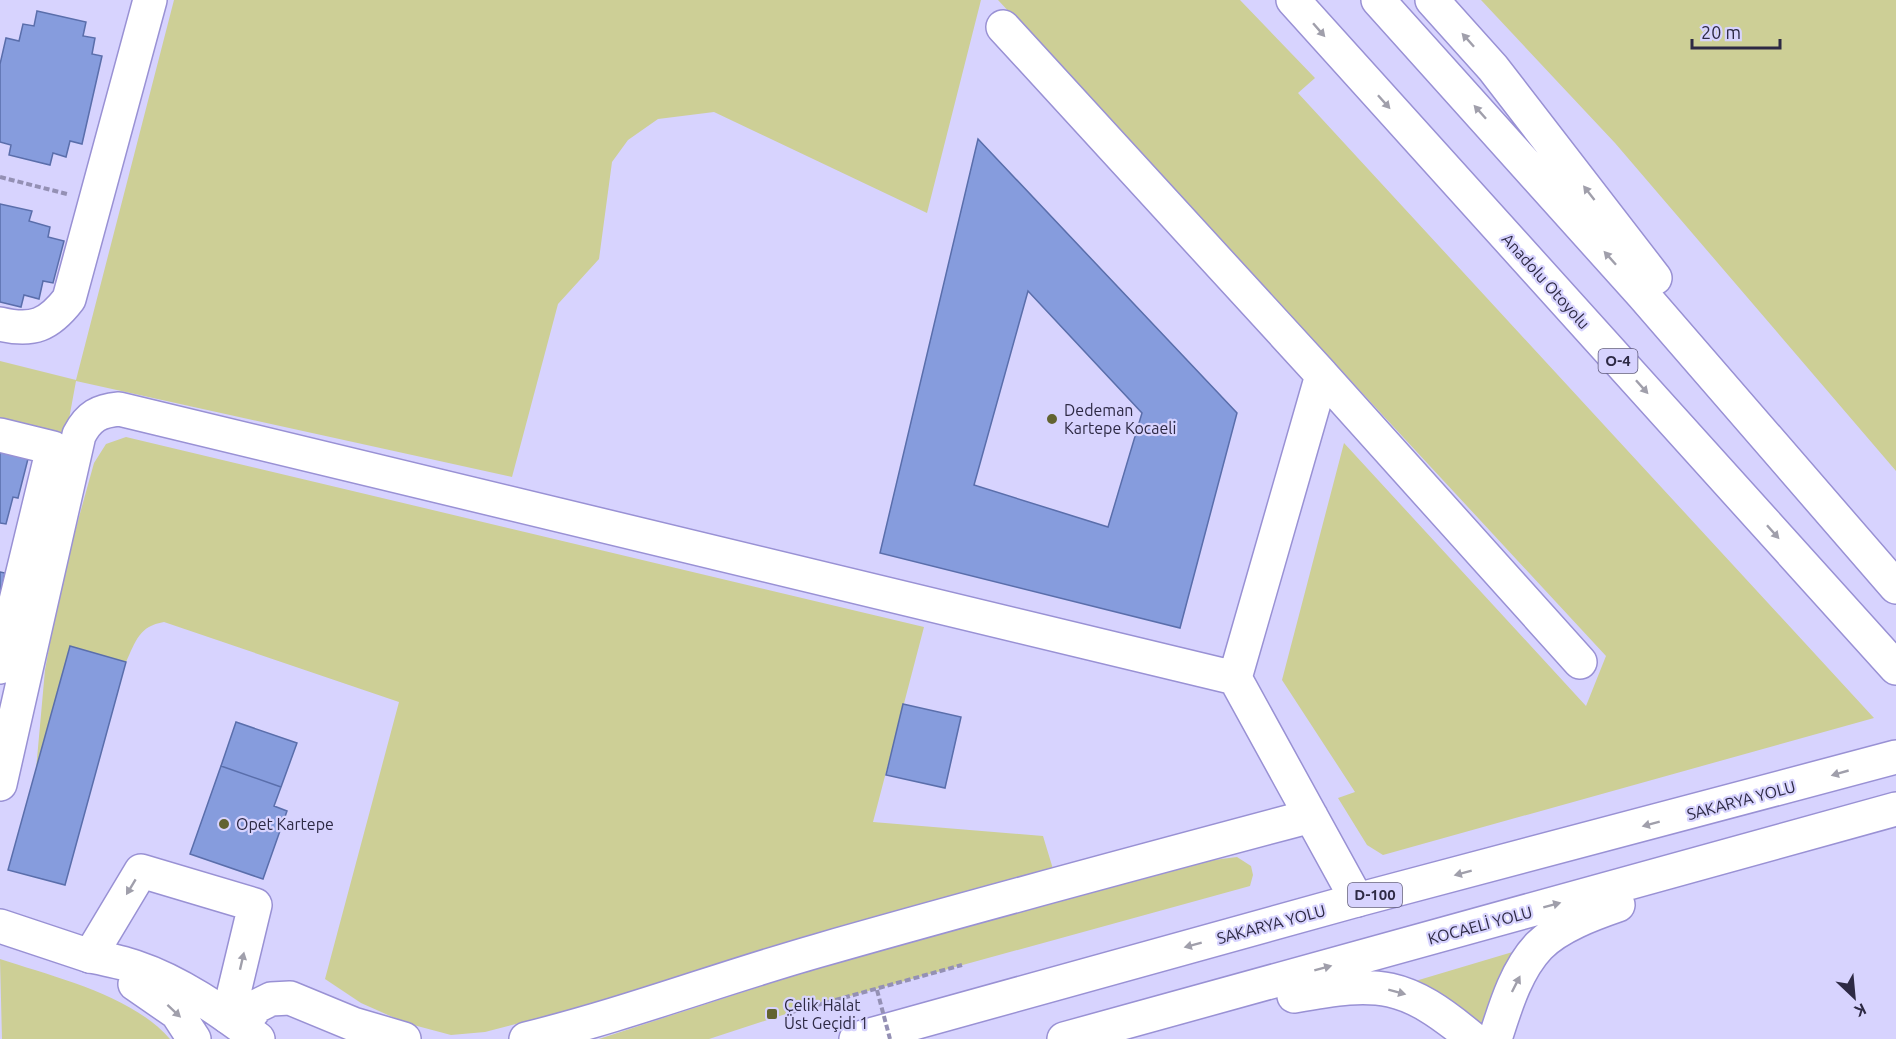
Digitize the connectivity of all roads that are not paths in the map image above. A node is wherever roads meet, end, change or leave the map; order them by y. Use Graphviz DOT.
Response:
graph roads {
  1 [pos="150,0"];
  2 [pos="1293,0"];
  3 [pos="1378,0"];
  4 [pos="1432,0"];
  5 [pos="1003,27"];
  6 [pos="0,324"];
  7 [pos="1323,375"];
  8 [pos="0,435"];
  9 [pos="1869,555"];
  10 [pos="1896,586"];
  11 [pos="1580,662"];
  12 [pos="1894,666"];
  13 [pos="0,667"];
  14 [pos="1234,678"];
  15 [pos="1896,757"];
  16 [pos="0,784"];
  17 [pos="1896,809"];
  18 [pos="1311,816"];
  19 [pos="1800,837"];
  20 [pos="1357,900"];
  21 [pos="0,926"];
  22 [pos="90,956"];
  23 [pos="242,1028"];
  24 [pos="1067,1038"];
  25 [pos="194,1039"];
  26 [pos="404,1039"];
  27 [pos="526,1039"];
  28 [pos="856,1039"];
  29 [pos="1473,1039"];
  30 [pos="1495,1039"];
  1 -- 6 [label="main road"];
  2 -- 12 [label="main road, Anadolu Otoyolu / O-4, one-way"];
  9 -- 3 [label="main road, one-way"];
  9 -- 4 [label="main road, one-way"];
  5 -- 7 [label="main road"];
  7 -- 11 [label="main road"];
  7 -- 14 [label="main road"];
  8 -- 13 [label="main road"];
  9 -- 10 [label="main road"];
  14 -- 16 [label="main road"];
  14 -- 18 [label="main road"];
  15 -- 20 [label="main road, SAKARYA YOLU / D-100, one-way"];
  17 -- 19 [label="main road, KOCAELİ YOLU"];
  18 -- 20 [label="main road"];
  18 -- 27 [label="main road"];
  24 -- 19 [label="main road, KOCAELİ YOLU, one-way"];
  30 -- 19 [label="main road, one-way"];
  20 -- 28 [label="main road, SAKARYA YOLU / D-100, one-way"];
  21 -- 22 [label="main road"];
  22 -- 23 [label="main road"];
  23 -- 22 [label="main road, one-way"];
  22 -- 25 [label="main road, one-way"];
  23 -- 26 [label="main road"];
  24 -- 29 [label="main road, one-way"];
}
